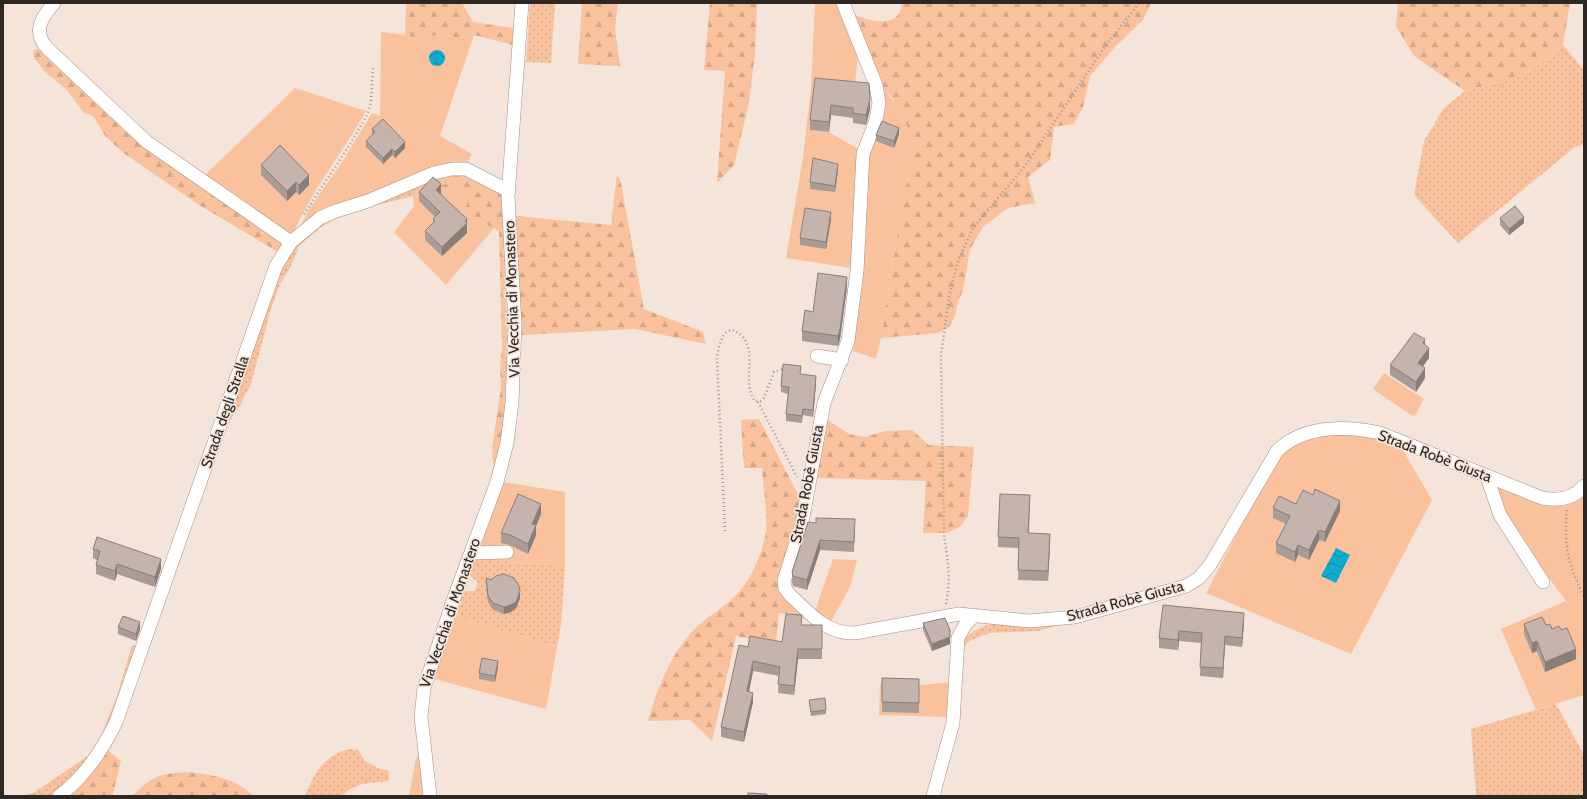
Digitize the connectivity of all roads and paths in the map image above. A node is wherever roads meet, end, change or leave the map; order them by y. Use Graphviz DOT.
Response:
graph roads {
  1 [pos="54,3"];
  2 [pos="522,3"];
  3 [pos="843,3"];
  4 [pos="1139,3"];
  5 [pos="372,68"];
  6 [pos="509,191"];
  7 [pos="301,221"];
  8 [pos="291,242"];
  9 [pos="817,356"];
  10 [pos="842,360"];
  11 [pos="788,368"];
  12 [pos="758,402"];
  13 [pos="1487,477"];
  14 [pos="1584,486"];
  15 [pos="807,495"];
  16 [pos="1568,498"];
  17 [pos="725,531"];
  18 [pos="507,552"];
  19 [pos="471,553"];
  20 [pos="1543,582"];
  21 [pos="1584,597"];
  22 [pos="975,615"];
  23 [pos="943,616"];
  24 [pos="59,796"];
  25 [pos="430,796"];
  26 [pos="933,796"];
  1 -- 8 [label="street"];
  2 -- 6 [label="street, Via Vecchia di Monastero"];
  3 -- 10 [label="street, Strada Robè Giusta"];
  4 -- 23 [label="path"];
  5 -- 7 [label="path"];
  6 -- 8 [label="street, Strada degli Stralla"];
  6 -- 19 [label="street, Via Vecchia di Monastero"];
  8 -- 24 [label="street, Strada degli Stralla"];
  9 -- 10 [label="street"];
  10 -- 15 [label="street, Strada Robè Giusta"];
  11 -- 12 [label="path"];
  12 -- 15 [label="path"];
  12 -- 17 [label="path"];
  13 -- 16 [label="street, Strada Robè Giusta"];
  13 -- 20 [label="street"];
  13 -- 22 [label="street, Strada Robè Giusta"];
  14 -- 16 [label="street"];
  15 -- 23 [label="street, Strada Robè Giusta"];
  16 -- 21 [label="path"];
  18 -- 19 [label="street"];
  19 -- 25 [label="street, Via Vecchia di Monastero"];
  22 -- 23 [label="street, Strada Robè Giusta"];
  22 -- 26 [label="street"];
}
